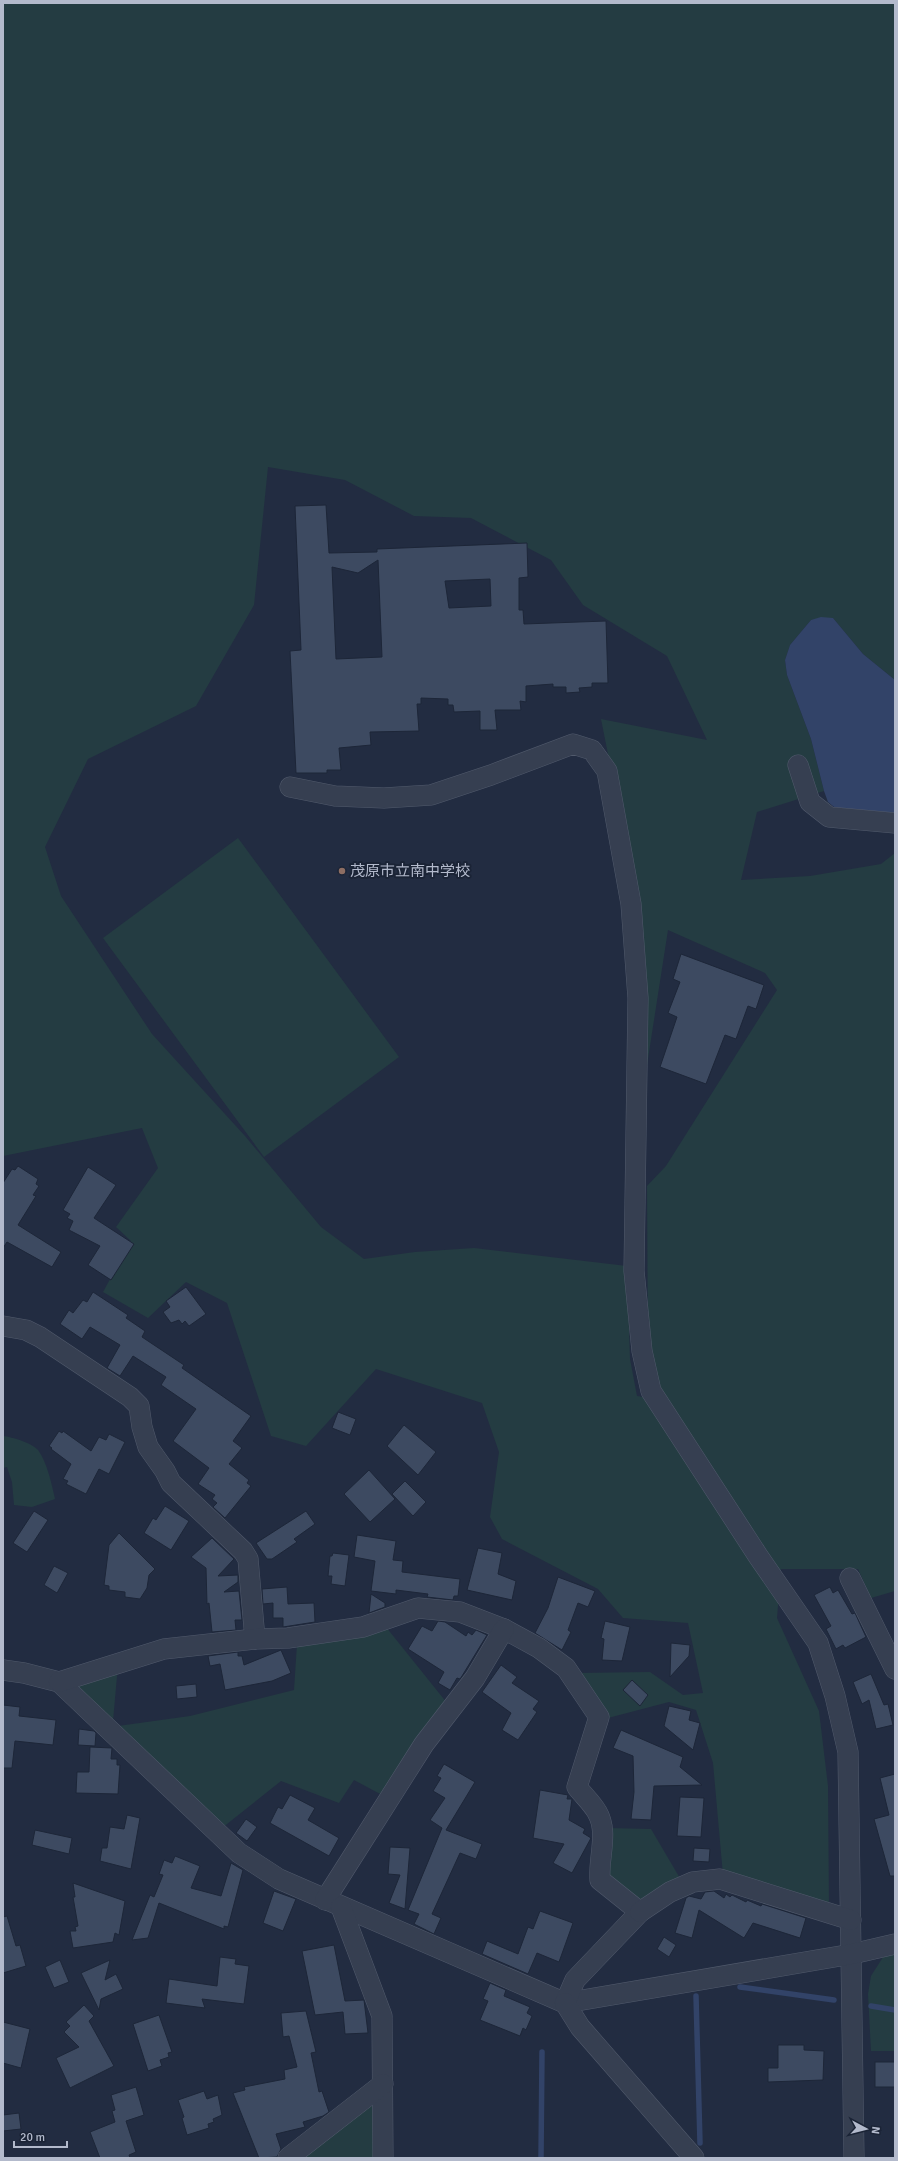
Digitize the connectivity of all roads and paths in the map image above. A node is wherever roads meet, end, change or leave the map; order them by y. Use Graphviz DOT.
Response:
graph roads {
  1 [pos="798,765"];
  2 [pos="290,787"];
  3 [pos="895,823"];
  4 [pos="3,1326"];
  5 [pos="850,1578"];
  6 [pos="504,1629"];
  7 [pos="255,1639"];
  8 [pos="895,1669"];
  9 [pos="3,1670"];
  10 [pos="59,1682"];
  11 [pos="333,1903"];
  12 [pos="640,1912"];
  13 [pos="851,1920"];
  14 [pos="895,1944"];
  15 [pos="852,1954"];
  16 [pos="565,2003"];
  17 [pos="383,2084"];
  18 [pos="288,2158"];
  19 [pos="383,2158"];
  20 [pos="694,2158"];
  21 [pos="854,2158"];
  1 -- 3 [label="street"];
  2 -- 13 [label="street"];
  4 -- 7 [label="street"];
  5 -- 8 [label="street"];
  6 -- 7 [label="street"];
  6 -- 11 [label="street"];
  6 -- 12 [label="street"];
  7 -- 10 [label="street"];
  9 -- 10 [label="street"];
  10 -- 11 [label="street"];
  11 -- 16 [label="street"];
  11 -- 17 [label="street"];
  12 -- 13 [label="street"];
  12 -- 16 [label="street"];
  13 -- 15 [label="street"];
  14 -- 15 [label="street"];
  15 -- 16 [label="street"];
  15 -- 21 [label="street"];
  16 -- 20 [label="street"];
  17 -- 18 [label="street"];
  17 -- 19 [label="street"];
}
